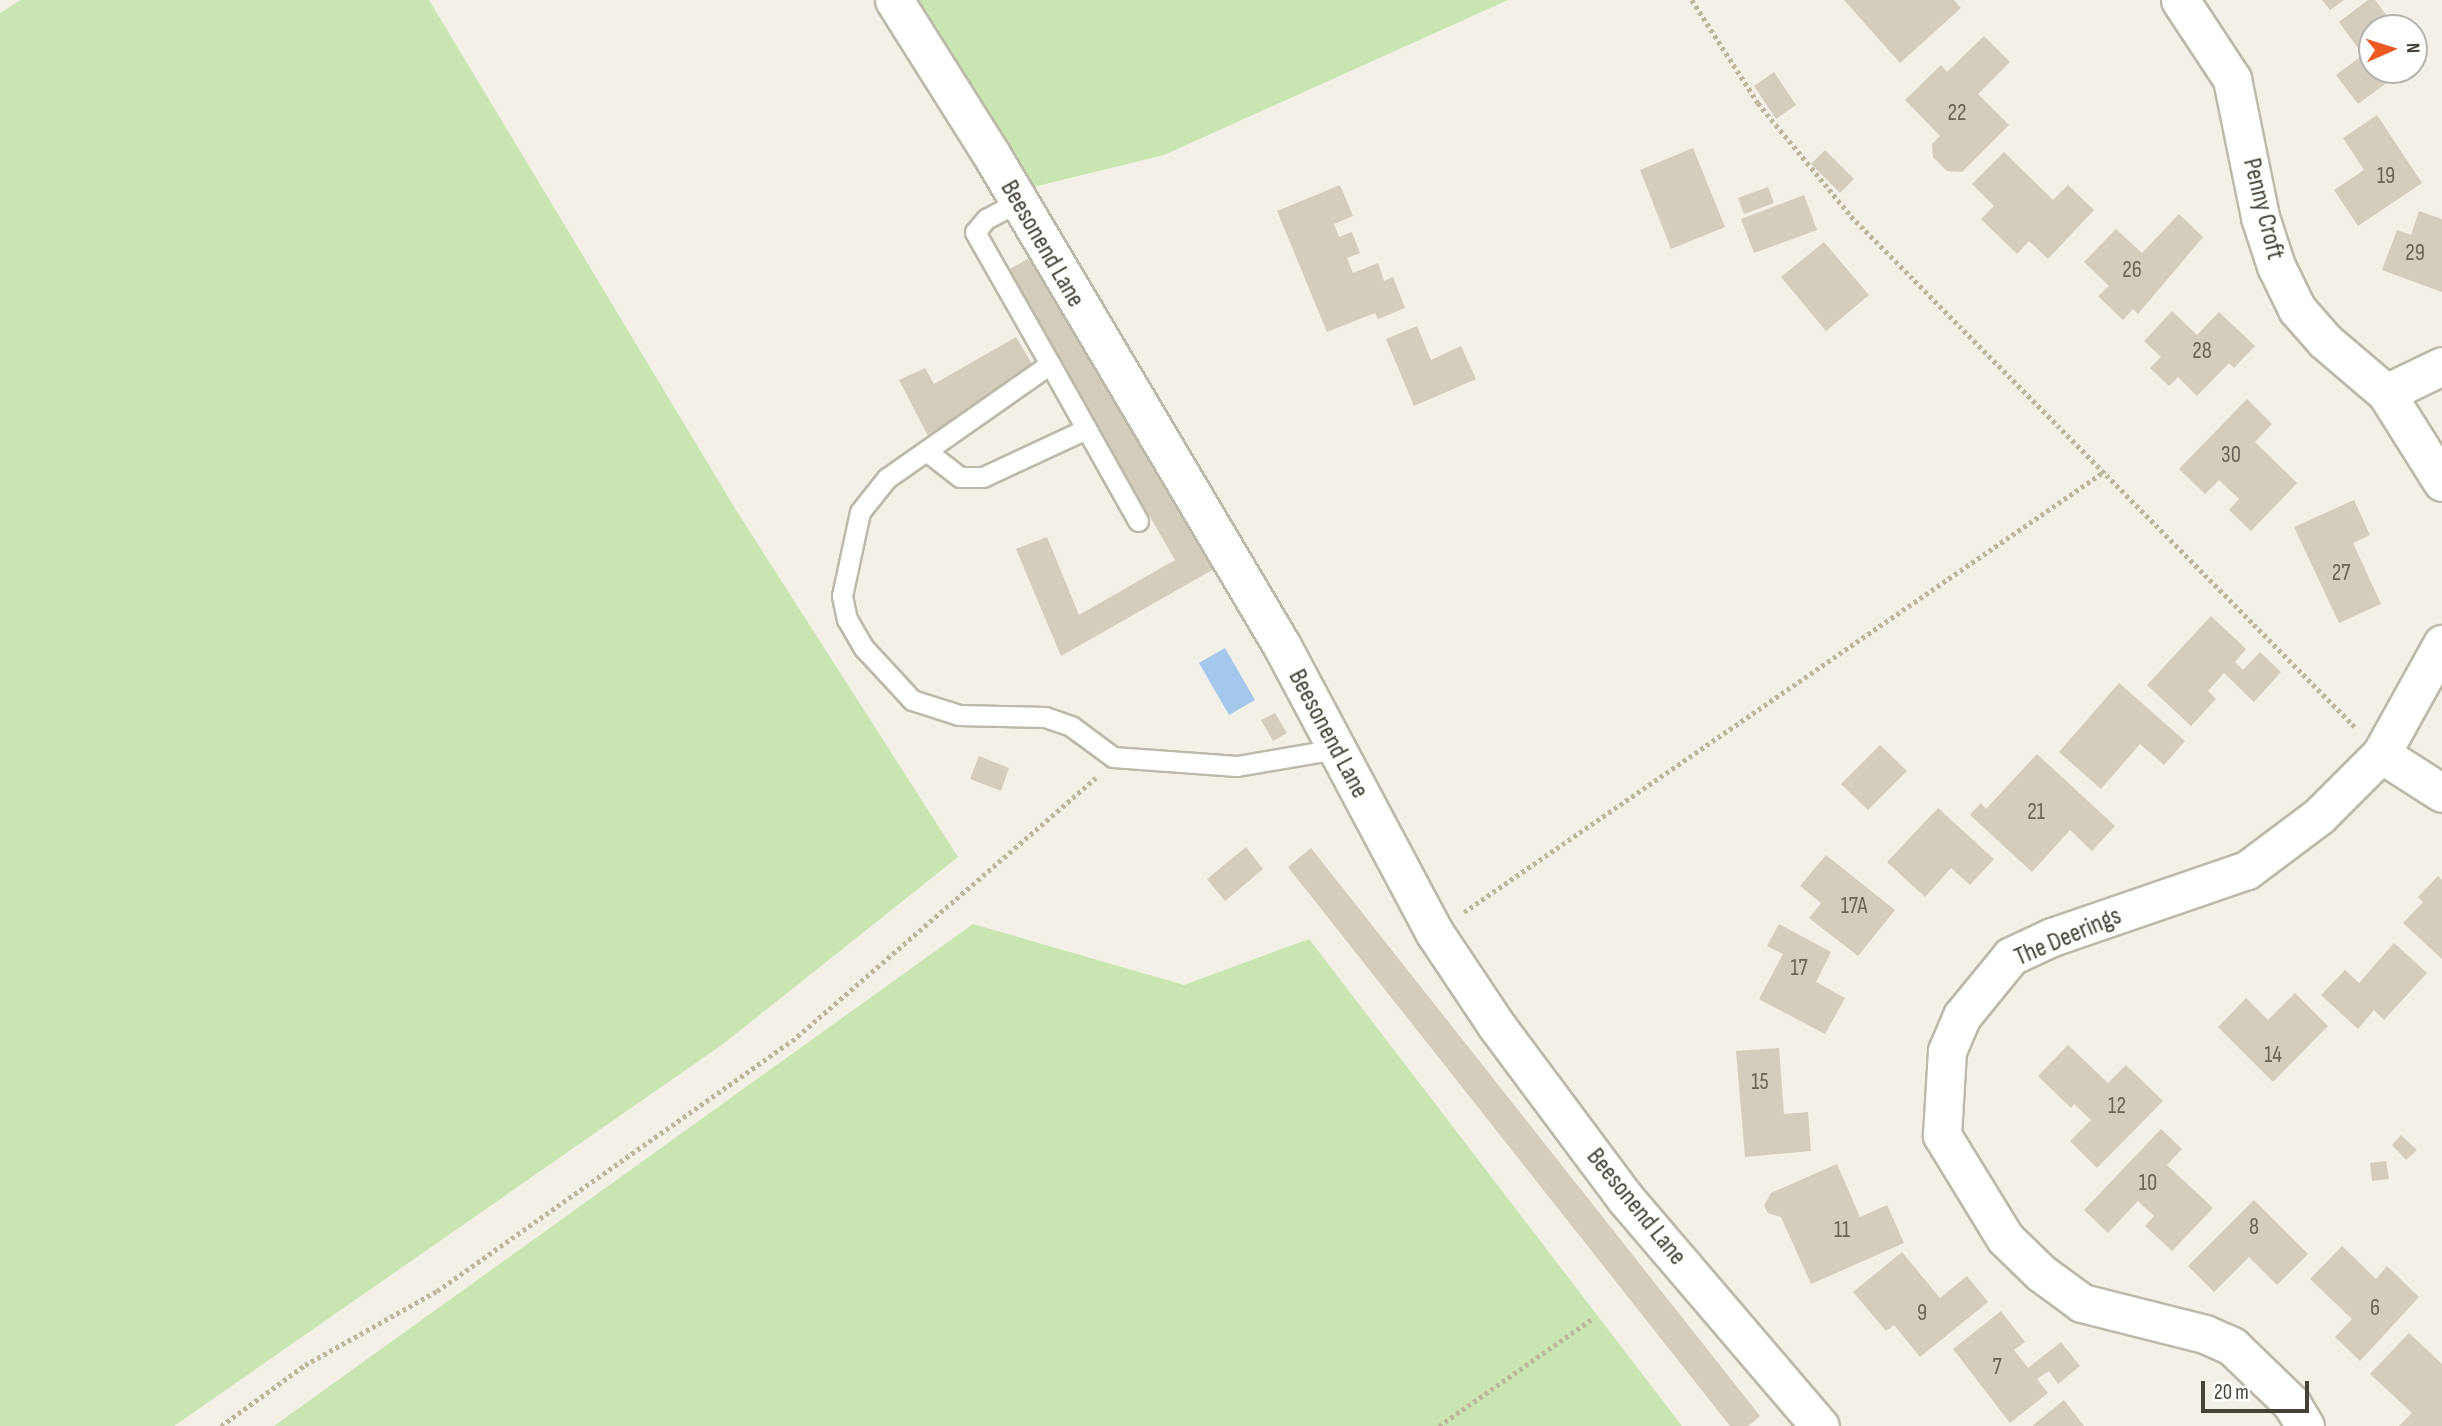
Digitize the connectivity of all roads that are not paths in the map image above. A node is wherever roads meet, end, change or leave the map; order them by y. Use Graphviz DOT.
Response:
graph roads {
  1 [pos="894,0"];
  2 [pos="2180,0"];
  3 [pos="1018,202"];
  4 [pos="1050,364"];
  5 [pos="2442,366"];
  6 [pos="2386,393"];
  7 [pos="1086,429"];
  8 [pos="929,453"];
  9 [pos="2442,482"];
  10 [pos="1138,521"];
  11 [pos="2442,644"];
  12 [pos="1336,748"];
  13 [pos="2381,754"];
  14 [pos="2442,793"];
  15 [pos="1821,1426"];
  16 [pos="2305,1426"];
  1 -- 3 [label="street, Beesonend Lane"];
  2 -- 6 [label="street, Penny Croft"];
  3 -- 4 [label="lane"];
  3 -- 12 [label="street, Beesonend Lane"];
  4 -- 7 [label="lane"];
  4 -- 8 [label="lane"];
  5 -- 6 [label="street"];
  6 -- 9 [label="street"];
  7 -- 8 [label="lane"];
  7 -- 10 [label="lane"];
  8 -- 12 [label="lane"];
  11 -- 13 [label="street, The Deerings"];
  12 -- 15 [label="street, Beesonend Lane"];
  13 -- 14 [label="street"];
  13 -- 16 [label="street, The Deerings"];
}
